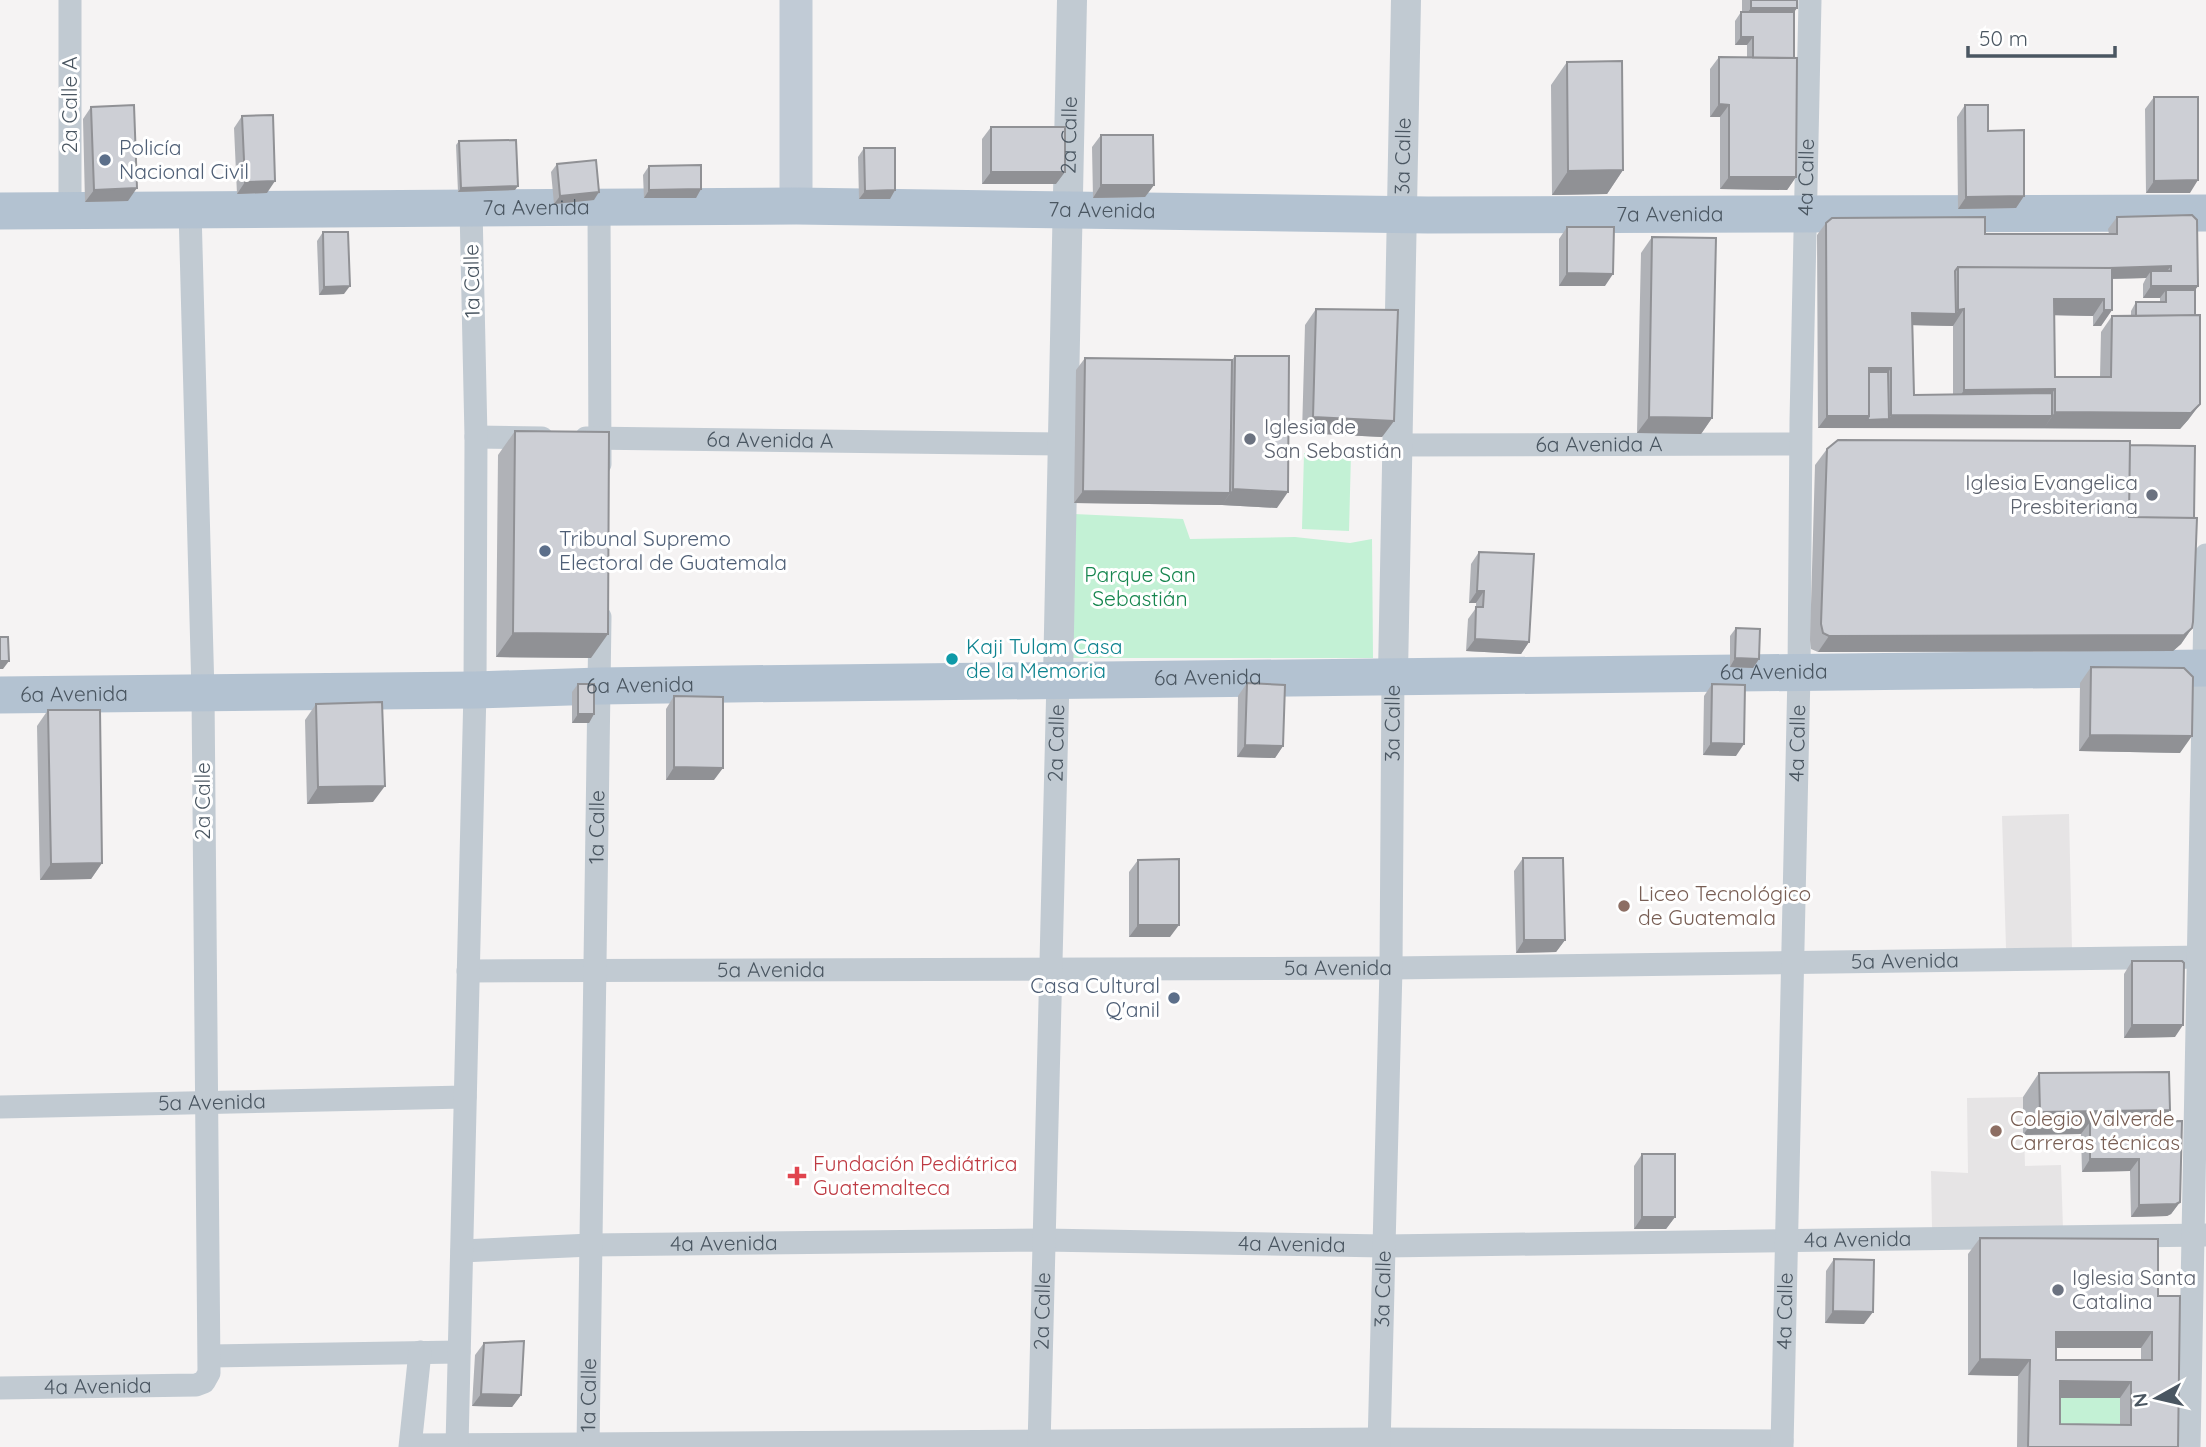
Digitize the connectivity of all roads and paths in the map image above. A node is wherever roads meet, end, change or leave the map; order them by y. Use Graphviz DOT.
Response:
graph roads {
  1 [pos="70,0"];
  2 [pos="796,0"];
  3 [pos="1072,0"];
  4 [pos="1406,0"];
  5 [pos="1810,0"];
  6 [pos="796,206"];
  7 [pos="599,207"];
  8 [pos="471,208"];
  9 [pos="1068,209"];
  10 [pos="190,210"];
  11 [pos="0,211"];
  12 [pos="70,211"];
  13 [pos="2206,213"];
  14 [pos="1804,214"];
  15 [pos="1402,215"];
  16 [pos="476,437"];
  17 [pos="601,438"];
  18 [pos="1063,444"];
  19 [pos="1800,444"];
  20 [pos="1398,445"];
  21 [pos="600,479"];
  22 [pos="2206,555"];
  23 [pos="600,599"];
  24 [pos="2205,668"];
  25 [pos="1799,673"];
  26 [pos="1393,674"];
  27 [pos="1058,679"];
  28 [pos="600,686"];
  29 [pos="475,691"];
  30 [pos="203,693"];
  31 [pos="0,695"];
  32 [pos="2202,957"];
  33 [pos="1792,961"];
  34 [pos="1051,967"];
  35 [pos="1391,968"];
  36 [pos="594,970"];
  37 [pos="468,971"];
  38 [pos="465,1097"];
  39 [pos="205,1103"];
  40 [pos="0,1107"];
  41 [pos="2200,1235"];
  42 [pos="1044,1240"];
  43 [pos="1785,1242"];
  44 [pos="591,1245"];
  45 [pos="1384,1246"];
  46 [pos="462,1251"];
  47 [pos="421,1352"];
  48 [pos="459,1352"];
  49 [pos="209,1356"];
  50 [pos="196,1385"];
  51 [pos="0,1388"];
  52 [pos="1379,1443"];
  53 [pos="1782,1444"];
  54 [pos="1039,1445"];
  55 [pos="410,1446"];
  56 [pos="457,1446"];
  57 [pos="588,1446"];
  58 [pos="2189,1447"];
  1 -- 12 [label="street, 2a Calle A"];
  2 -- 6 [label="main road"];
  3 -- 9 [label="street, 2a Calle"];
  4 -- 15 [label="street, 3a Calle"];
  5 -- 14 [label="street, 4a Calle"];
  6 -- 7 [label="main road, 7a Avenida"];
  6 -- 9 [label="main road, 7a Avenida"];
  7 -- 8 [label="main road, 7a Avenida"];
  7 -- 17 [label="street"];
  8 -- 10 [label="main road, 7a Avenida"];
  8 -- 16 [label="street, 1a Calle"];
  9 -- 15 [label="main road, 7a Avenida"];
  9 -- 18 [label="street, 2a Calle"];
  10 -- 12 [label="main road, 7a Avenida"];
  10 -- 30 [label="street, 2a Calle"];
  11 -- 12 [label="main road, 7a Avenida"];
  13 -- 14 [label="main road, 7a Avenida"];
  14 -- 15 [label="main road, 7a Avenida"];
  14 -- 19 [label="street, 4a Calle"];
  15 -- 20 [label="street, 3a Calle"];
  16 -- 17 [label="street, 6a Avenida A"];
  16 -- 29 [label="street, 1a Calle"];
  17 -- 18 [label="street, 6a Avenida A"];
  17 -- 21 [label="street"];
  18 -- 27 [label="street, 2a Calle"];
  19 -- 20 [label="street, 6a Avenida A"];
  19 -- 25 [label="street, 4a Calle"];
  20 -- 26 [label="street, 3a Calle"];
  22 -- 24 [label="street"];
  23 -- 28 [label="street, 1a Calle"];
  24 -- 25 [label="main road, 6a Avenida"];
  24 -- 32 [label="street"];
  25 -- 26 [label="main road, 6a Avenida"];
  25 -- 33 [label="street, 4a Calle"];
  26 -- 27 [label="main road, 6a Avenida"];
  26 -- 35 [label="street, 3a Calle"];
  27 -- 28 [label="main road, 6a Avenida"];
  27 -- 34 [label="street, 2a Calle"];
  28 -- 29 [label="main road, 6a Avenida"];
  28 -- 36 [label="street, 1a Calle"];
  29 -- 30 [label="main road, 6a Avenida"];
  29 -- 37 [label="street, 1a Calle"];
  30 -- 31 [label="main road, 6a Avenida"];
  30 -- 39 [label="street, 2a Calle"];
  32 -- 33 [label="street, 5a Avenida"];
  32 -- 41 [label="street"];
  33 -- 35 [label="street, 5a Avenida"];
  33 -- 43 [label="street, 4a Calle"];
  34 -- 35 [label="street, 5a Avenida"];
  34 -- 36 [label="street, 5a Avenida"];
  34 -- 42 [label="street, 2a Calle"];
  35 -- 45 [label="street, 3a Calle"];
  36 -- 37 [label="street, 5a Avenida"];
  36 -- 44 [label="street, 1a Calle"];
  37 -- 38 [label="street, 1a Calle"];
  38 -- 39 [label="street, 5a Avenida"];
  38 -- 46 [label="street, 1a Calle"];
  39 -- 40 [label="street, 5a Avenida"];
  39 -- 49 [label="street, 2a Calle"];
  41 -- 43 [label="street, 4a Avenida"];
  41 -- 58 [label="street"];
  42 -- 44 [label="street, 4a Avenida"];
  42 -- 45 [label="street, 4a Avenida"];
  42 -- 54 [label="street, 2a Calle"];
  43 -- 45 [label="street, 4a Avenida"];
  43 -- 53 [label="street, 4a Calle"];
  44 -- 46 [label="street, 4a Avenida"];
  44 -- 57 [label="street, 1a Calle"];
  45 -- 52 [label="street, 3a Calle"];
  46 -- 48 [label="street, 1a Calle"];
  47 -- 48 [label="street"];
  47 -- 49 [label="street"];
  47 -- 55 [label="street"];
  48 -- 56 [label="street, 1a Calle"];
  49 -- 50 [label="street, 2a Calle"];
  50 -- 51 [label="street, 4a Avenida"];
  52 -- 53 [label="street"];
  52 -- 54 [label="street"];
  54 -- 57 [label="street"];
  55 -- 56 [label="street"];
  56 -- 57 [label="street"];
}
